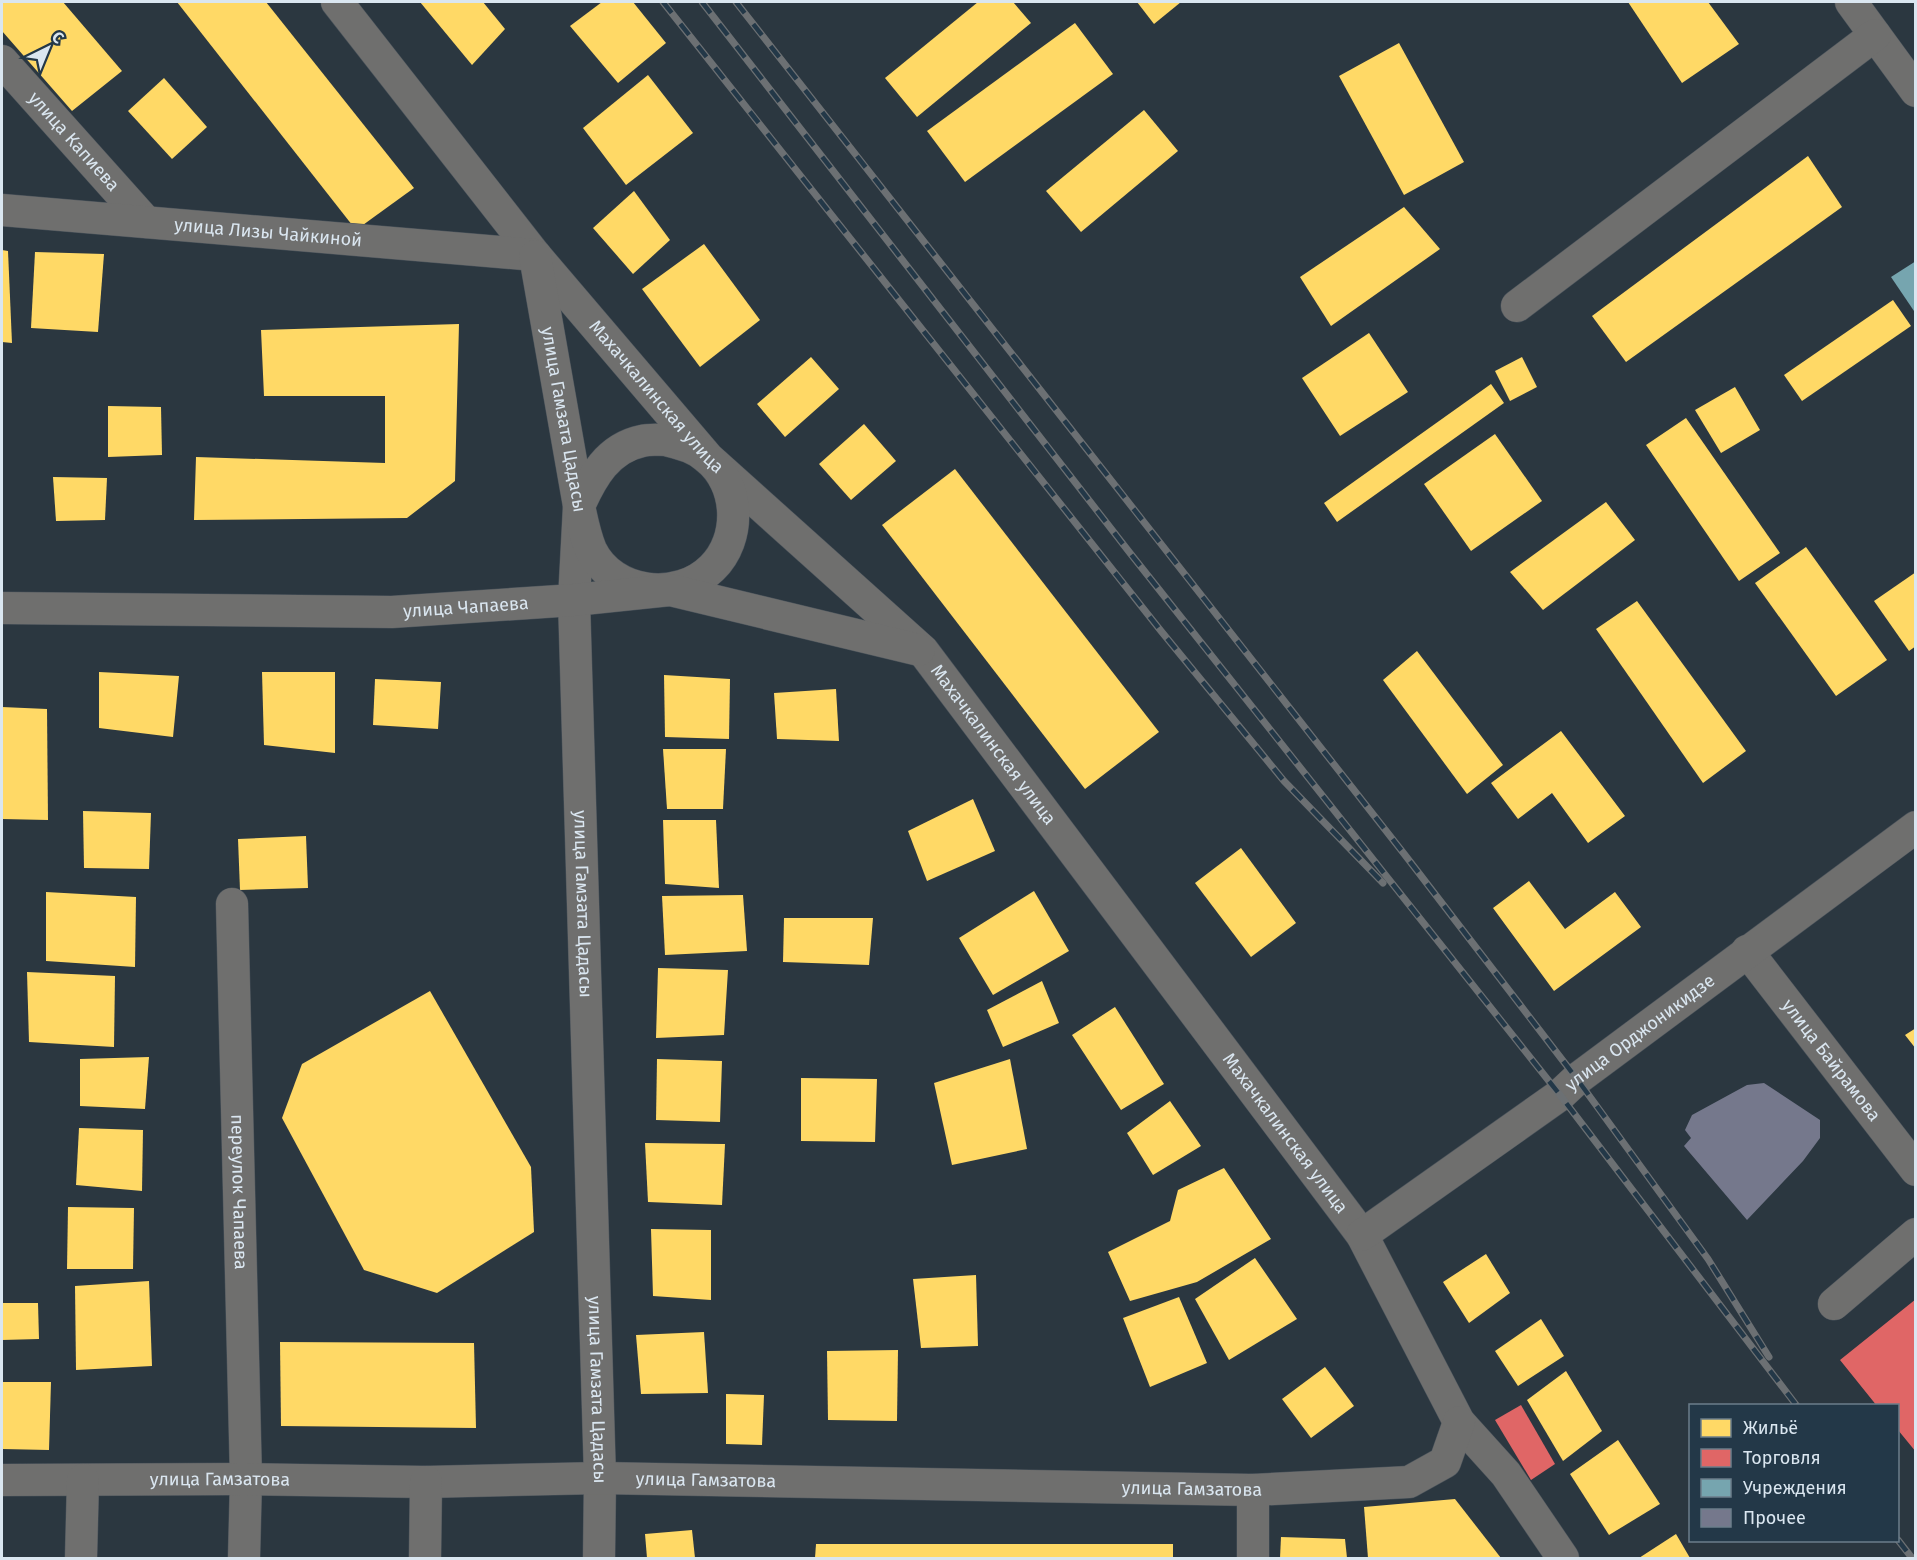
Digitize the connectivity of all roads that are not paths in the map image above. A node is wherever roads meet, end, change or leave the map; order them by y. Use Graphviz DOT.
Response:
graph roads {
  1 [pos="337,2"];
  2 [pos="1851,2"];
  3 [pos="1875,35"];
  4 [pos="2,61"];
  5 [pos="1916,91"];
  6 [pos="2,210"];
  7 [pos="146,222"];
  8 [pos="535,255"];
  9 [pos="1517,306"];
  10 [pos="708,458"];
  11 [pos="579,506"];
  12 [pos="670,590"];
  13 [pos="574,600"];
  14 [pos="2,608"];
  15 [pos="923,651"];
  16 [pos="1916,826"];
  17 [pos="232,904"];
  18 [pos="1747,951"];
  19 [pos="1916,1170"];
  20 [pos="1916,1234"];
  21 [pos="1362,1235"];
  22 [pos="1834,1304"];
  23 [pos="1459,1422"];
  24 [pos="246,1479"];
  25 [pos="600,1479"];
  26 [pos="2,1480"];
  27 [pos="83,1480"];
  28 [pos="426,1482"];
  29 [pos="1253,1490"];
  30 [pos="81,1558"];
  31 [pos="244,1558"];
  32 [pos="425,1558"];
  33 [pos="599,1558"];
  34 [pos="1253,1558"];
  35 [pos="1563,1558"];
  1 -- 8 [label="street, Махачкалинская улица"];
  2 -- 3 [label="street"];
  3 -- 5 [label="street"];
  3 -- 9 [label="street"];
  4 -- 7 [label="street, улица Капиева"];
  6 -- 7 [label="street, улица Лизы Чайкиной"];
  7 -- 8 [label="street, улица Лизы Чайкиной"];
  8 -- 10 [label="street, Махачкалинская улица"];
  8 -- 11 [label="street, улица Гамзата Цадасы"];
  10 -- 11 [label="street"];
  10 -- 12 [label="street"];
  10 -- 15 [label="street, Махачкалинская улица"];
  11 -- 12 [label="street"];
  11 -- 13 [label="street, улица Гамзата Цадасы"];
  12 -- 13 [label="street, улица Чапаева"];
  12 -- 15 [label="street, улица Чапаева"];
  13 -- 14 [label="street, улица Чапаева"];
  13 -- 25 [label="street, улица Гамзата Цадасы"];
  15 -- 21 [label="street, Махачкалинская улица"];
  16 -- 18 [label="street, улица Орджоникидзе"];
  17 -- 24 [label="street, переулок Чапаева"];
  18 -- 19 [label="street, улица Байрамова"];
  18 -- 21 [label="street, улица Орджоникидзе"];
  20 -- 22 [label="street"];
  21 -- 23 [label="street, Махачкалинская улица"];
  23 -- 29 [label="street, улица Гамзатова"];
  23 -- 35 [label="street, Махачкалинская улица"];
  24 -- 27 [label="street, улица Гамзатова"];
  24 -- 28 [label="street, улица Гамзатова"];
  24 -- 31 [label="street, переулок Чапаева"];
  25 -- 28 [label="street, улица Гамзатова"];
  25 -- 29 [label="street, улица Гамзатова"];
  25 -- 33 [label="street, улица Гамзата Цадасы"];
  26 -- 27 [label="street, улица Гамзатова"];
  27 -- 30 [label="street"];
  28 -- 32 [label="street"];
  29 -- 34 [label="street"];
}
